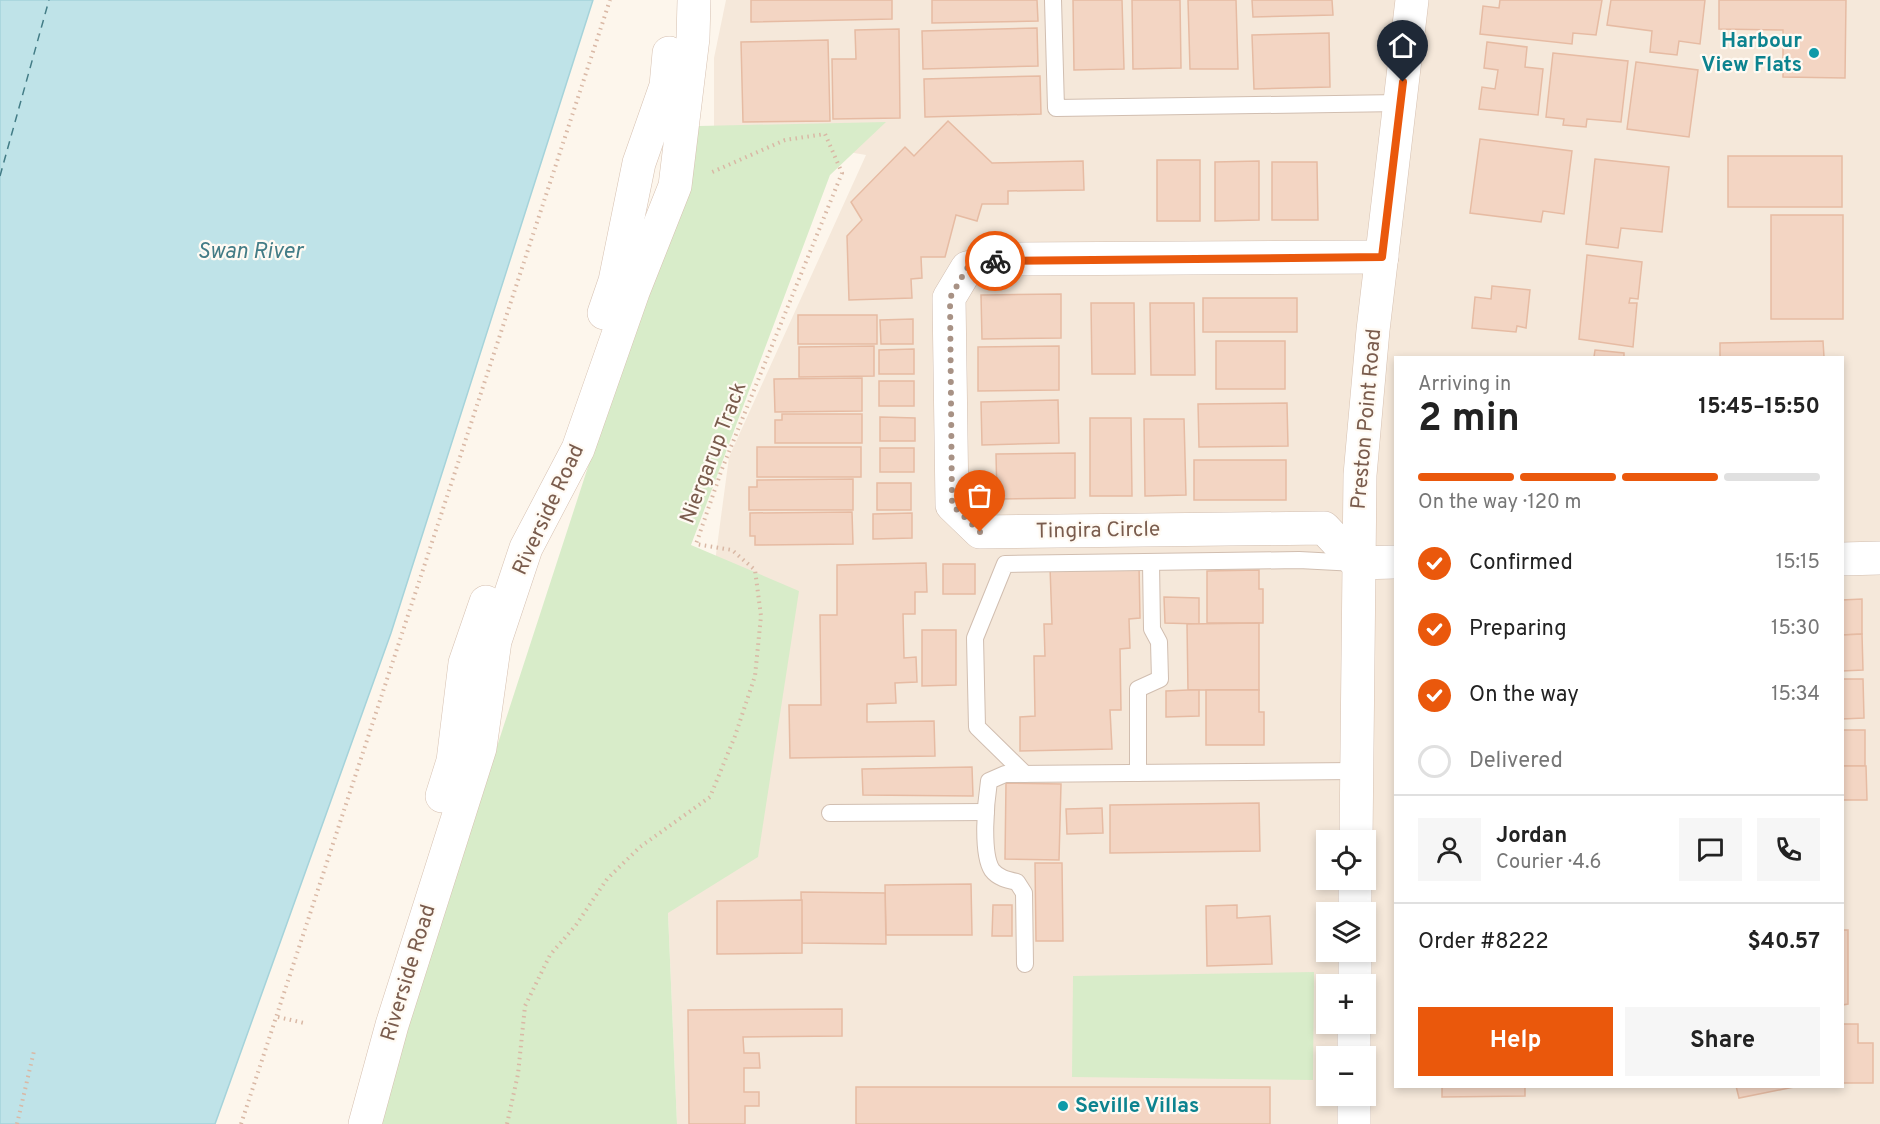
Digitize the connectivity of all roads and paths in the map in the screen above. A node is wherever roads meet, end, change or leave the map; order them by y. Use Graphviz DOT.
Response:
graph roads {
  1 [pos="610,0"];
  2 [pos="673,0"];
  3 [pos="694,0"];
  4 [pos="1053,0"];
  5 [pos="1412,0"];
  6 [pos="1400,103"];
  7 [pos="742,161"];
  8 [pos="1382,257"];
  9 [pos="1880,558"];
  10 [pos="1844,559"];
  11 [pos="1151,562"];
  12 [pos="1394,562"];
  13 [pos="1357,563"];
  14 [pos="1356,771"];
  15 [pos="1138,773"];
  16 [pos="1025,774"];
  17 [pos="987,812"];
  18 [pos="830,813"];
  19 [pos="1356,830"];
  20 [pos="1025,964"];
  21 [pos="278,1017"];
  22 [pos="304,1023"];
  23 [pos="34,1051"];
  24 [pos="1354,1106"];
  25 [pos="16,1124"];
  26 [pos="240,1124"];
  27 [pos="349,1124"];
  28 [pos="366,1124"];
  29 [pos="507,1124"];
  30 [pos="1354,1124"];
  1 -- 21 [label="path"];
  2 -- 27 [label="street, Riverside Road"];
  3 -- 28 [label="street, Riverside Road"];
  4 -- 6 [label="lane"];
  5 -- 6 [label="street, Preston Point Road"];
  6 -- 8 [label="street, Preston Point Road"];
  7 -- 29 [label="path, Niergarup Track"];
  8 -- 13 [label="street, Preston Point Road"];
  8 -- 13 [label="street, Tingira Circle"];
  9 -- 10 [label="street"];
  11 -- 13 [label="lane"];
  11 -- 15 [label="lane"];
  11 -- 16 [label="lane"];
  12 -- 13 [label="street"];
  13 -- 14 [label="street, Preston Point Road"];
  14 -- 15 [label="lane"];
  14 -- 19 [label="street, Preston Point Road"];
  15 -- 16 [label="lane"];
  16 -- 17 [label="lane"];
  17 -- 18 [label="lane"];
  17 -- 20 [label="lane"];
  21 -- 22 [label="path"];
  21 -- 26 [label="path"];
  23 -- 25 [label="path"];
  24 -- 30 [label="street"];
}
